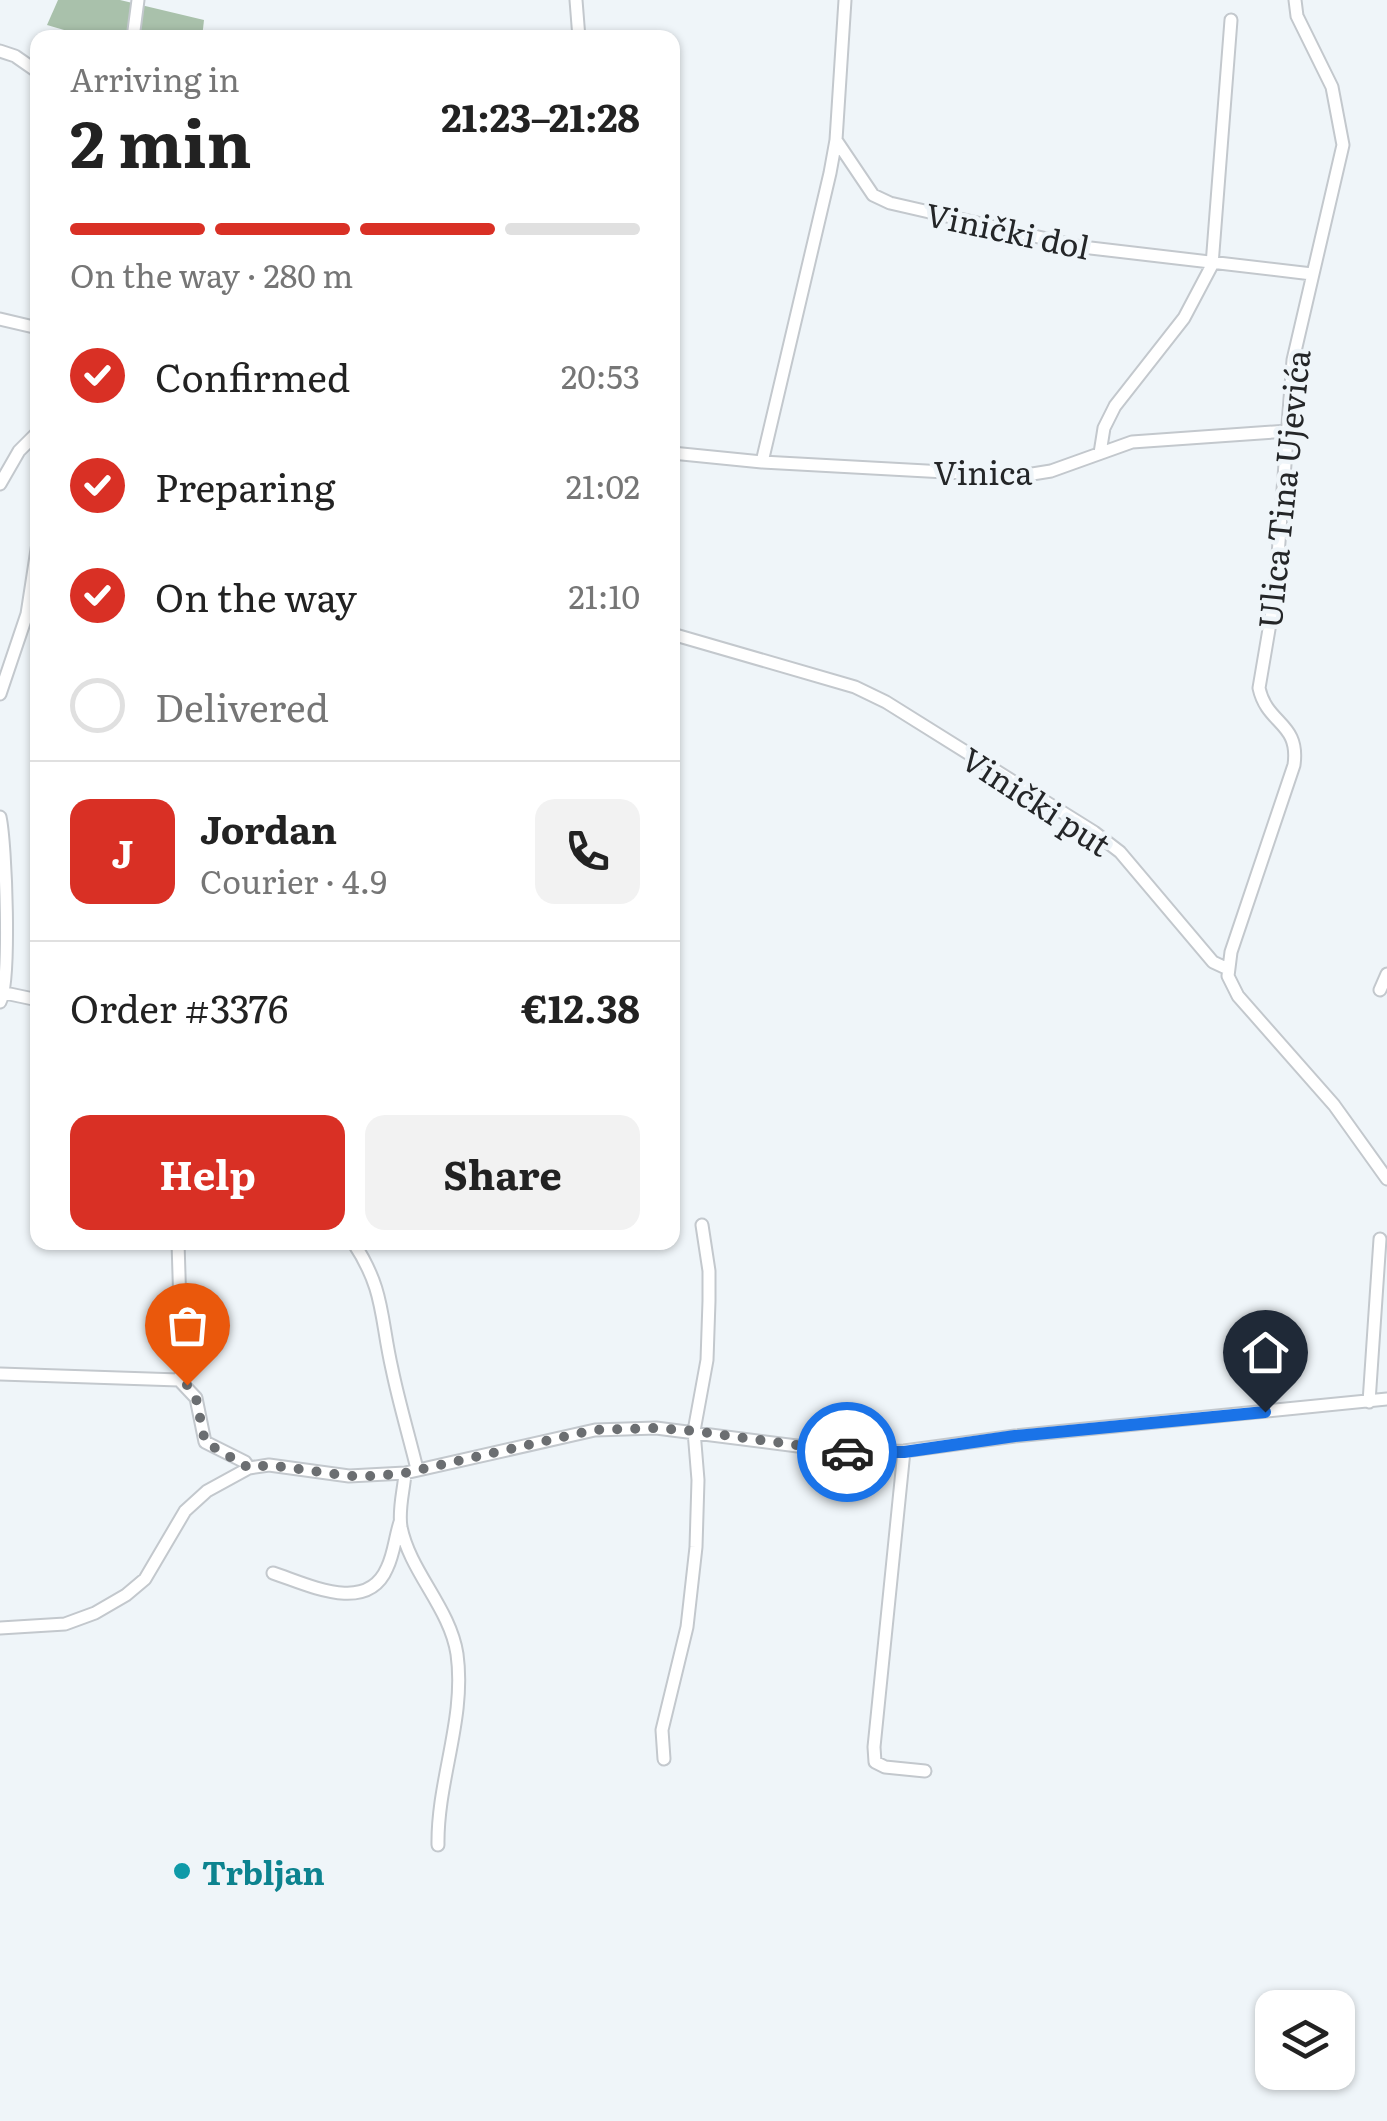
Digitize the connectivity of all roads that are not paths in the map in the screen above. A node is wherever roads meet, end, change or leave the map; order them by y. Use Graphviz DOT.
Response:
graph roads {
  1 [pos="138,0"];
  2 [pos="576,0"];
  3 [pos="845,0"];
  4 [pos="1295,0"];
  5 [pos="1231,20"];
  6 [pos="134,30"];
  7 [pos="578,30"];
  8 [pos="0,52"];
  9 [pos="30,66"];
  10 [pos="836,140"];
  11 [pos="1212,265"];
  12 [pos="1312,274"];
  13 [pos="0,319"];
  14 [pos="30,326"];
  15 [pos="1288,430"];
  16 [pos="30,440"];
  17 [pos="1100,453"];
  18 [pos="680,454"];
  19 [pos="762,462"];
  20 [pos="0,484"];
  21 [pos="30,595"];
  22 [pos="680,636"];
  23 [pos="0,694"];
  24 [pos="0,817"];
  25 [pos="3,950"];
  26 [pos="1228,969"];
  27 [pos="1387,974"];
  28 [pos="1380,990"];
  29 [pos="3,998"];
  30 [pos="30,1000"];
  31 [pos="1387,1179"];
  32 [pos="702,1225"];
  33 [pos="1380,1239"];
  34 [pos="178,1250"];
  35 [pos="358,1250"];
  36 [pos="0,1374"];
  37 [pos="180,1380"];
  38 [pos="1387,1399"];
  39 [pos="1369,1402"];
  40 [pos="694,1431"];
  41 [pos="904,1452"];
  42 [pos="249,1468"];
  43 [pos="411,1471"];
  44 [pos="400,1522"];
  45 [pos="273,1572"];
  46 [pos="0,1628"];
  47 [pos="664,1760"];
  48 [pos="925,1771"];
  49 [pos="438,1846"];
  1 -- 6 [label="street"];
  2 -- 7 [label="street"];
  3 -- 10 [label="street"];
  4 -- 12 [label="street, Ulica Tina Ujevića"];
  5 -- 11 [label="street"];
  8 -- 9 [label="street"];
  10 -- 11 [label="street, Vinički dol"];
  10 -- 19 [label="street"];
  11 -- 12 [label="street, Vinički dol"];
  11 -- 17 [label="street"];
  12 -- 15 [label="street, Ulica Tina Ujevića"];
  13 -- 14 [label="street"];
  15 -- 17 [label="street, Vinica"];
  15 -- 26 [label="street, Ulica Tina Ujevića"];
  16 -- 20 [label="street"];
  17 -- 19 [label="street, Vinica"];
  18 -- 19 [label="street, Vinica"];
  21 -- 23 [label="street"];
  22 -- 26 [label="street, Vinički put"];
  24 -- 25 [label="street"];
  25 -- 29 [label="street"];
  26 -- 31 [label="street, Vinički put"];
  27 -- 28 [label="street"];
  29 -- 30 [label="street"];
  32 -- 40 [label="street"];
  33 -- 39 [label="street"];
  34 -- 37 [label="street"];
  35 -- 43 [label="street"];
  36 -- 37 [label="street"];
  37 -- 42 [label="street"];
  38 -- 39 [label="street"];
  39 -- 41 [label="street"];
  40 -- 41 [label="street"];
  40 -- 43 [label="street"];
  40 -- 47 [label="street"];
  41 -- 48 [label="street"];
  42 -- 43 [label="street"];
  42 -- 46 [label="street"];
  43 -- 44 [label="street"];
  44 -- 45 [label="street"];
  44 -- 49 [label="street"];
}
